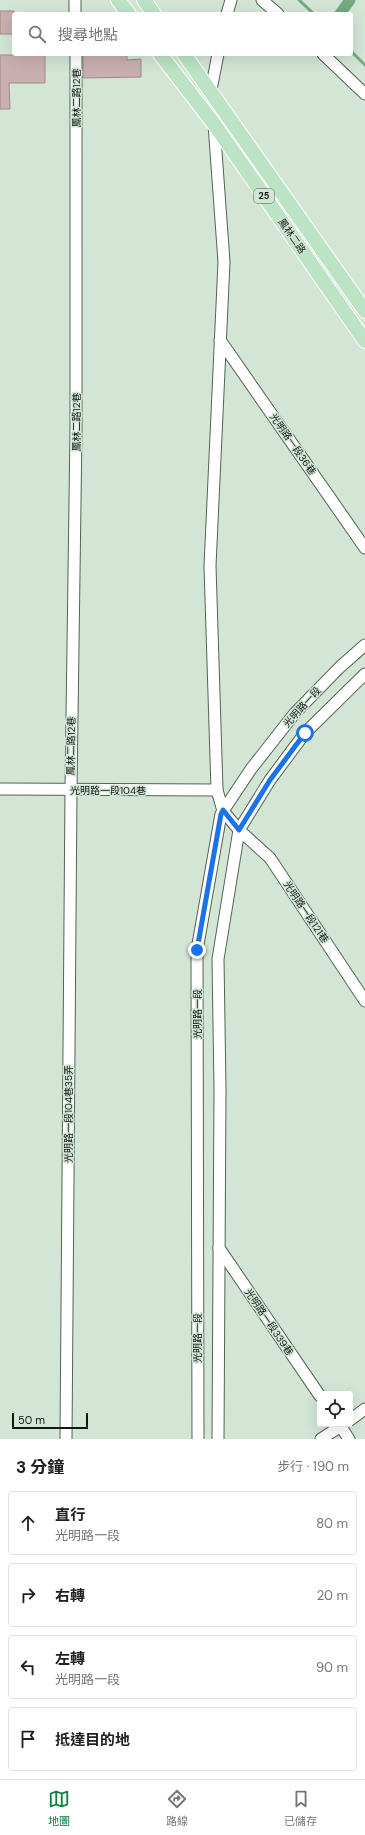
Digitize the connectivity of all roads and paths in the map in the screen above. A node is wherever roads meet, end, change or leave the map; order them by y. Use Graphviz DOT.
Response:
graph roads {
  1 [pos="76,0"];
  2 [pos="118,0"];
  3 [pos="144,0"];
  4 [pos="230,0"];
  5 [pos="262,0"];
  6 [pos="76,12"];
  7 [pos="127,12"];
  8 [pos="153,12"];
  9 [pos="227,12"];
  10 [pos="276,12"];
  11 [pos="76,56"];
  12 [pos="162,56"];
  13 [pos="185,56"];
  14 [pos="218,56"];
  15 [pos="324,56"];
  16 [pos="210,90"];
  17 [pos="365,94"];
  18 [pos="214,124"];
  19 [pos="365,311"];
  20 [pos="220,340"];
  21 [pos="365,341"];
  22 [pos="365,548"];
  23 [pos="365,645"];
  24 [pos="365,674"];
  25 [pos="0,790"];
  26 [pos="71,790"];
  27 [pos="217,790"];
  28 [pos="223,810"];
  29 [pos="239,830"];
  30 [pos="365,1001"];
  31 [pos="219,1248"];
  32 [pos="317,1392"];
  33 [pos="365,1409"];
  34 [pos="353,1417"];
  35 [pos="338,1427"];
  36 [pos="345,1427"];
  37 [pos="66,1439"];
  38 [pos="198,1439"];
  39 [pos="218,1439"];
  40 [pos="321,1439"];
  41 [pos="350,1439"];
  1 -- 6 [label="street"];
  2 -- 7 [label="main road"];
  3 -- 8 [label="main road"];
  4 -- 9 [label="street"];
  5 -- 10 [label="street"];
  11 -- 26 [label="street, 鳳林二路12巷"];
  12 -- 18 [label="main road, 鳳林二路 / 25"];
  13 -- 16 [label="main road, 鳳林二路 / 25"];
  14 -- 16 [label="street"];
  15 -- 17 [label="street"];
  16 -- 19 [label="main road, 鳳林二路 / 25"];
  18 -- 20 [label="street"];
  18 -- 21 [label="main road, 鳳林二路 / 25"];
  20 -- 22 [label="street, 光明路一段36巷"];
  20 -- 27 [label="street"];
  23 -- 28 [label="street, 光明路一段"];
  24 -- 29 [label="street, 光明路一段"];
  25 -- 26 [label="street, 光明路一段104巷"];
  26 -- 27 [label="street, 光明路一段104巷"];
  26 -- 37 [label="street, 光明路一段104巷35弄"];
  27 -- 28 [label="street"];
  28 -- 29 [label="street, 光明路一段121巷"];
  28 -- 38 [label="street, 光明路一段"];
  29 -- 30 [label="street, 光明路一段121巷"];
  29 -- 31 [label="street, 光明路一段"];
  31 -- 32 [label="street, 光明路一段339巷"];
  31 -- 39 [label="street, 光明路一段"];
  33 -- 34 [label="street"];
  35 -- 40 [label="street"];
  36 -- 41 [label="street"];
}
